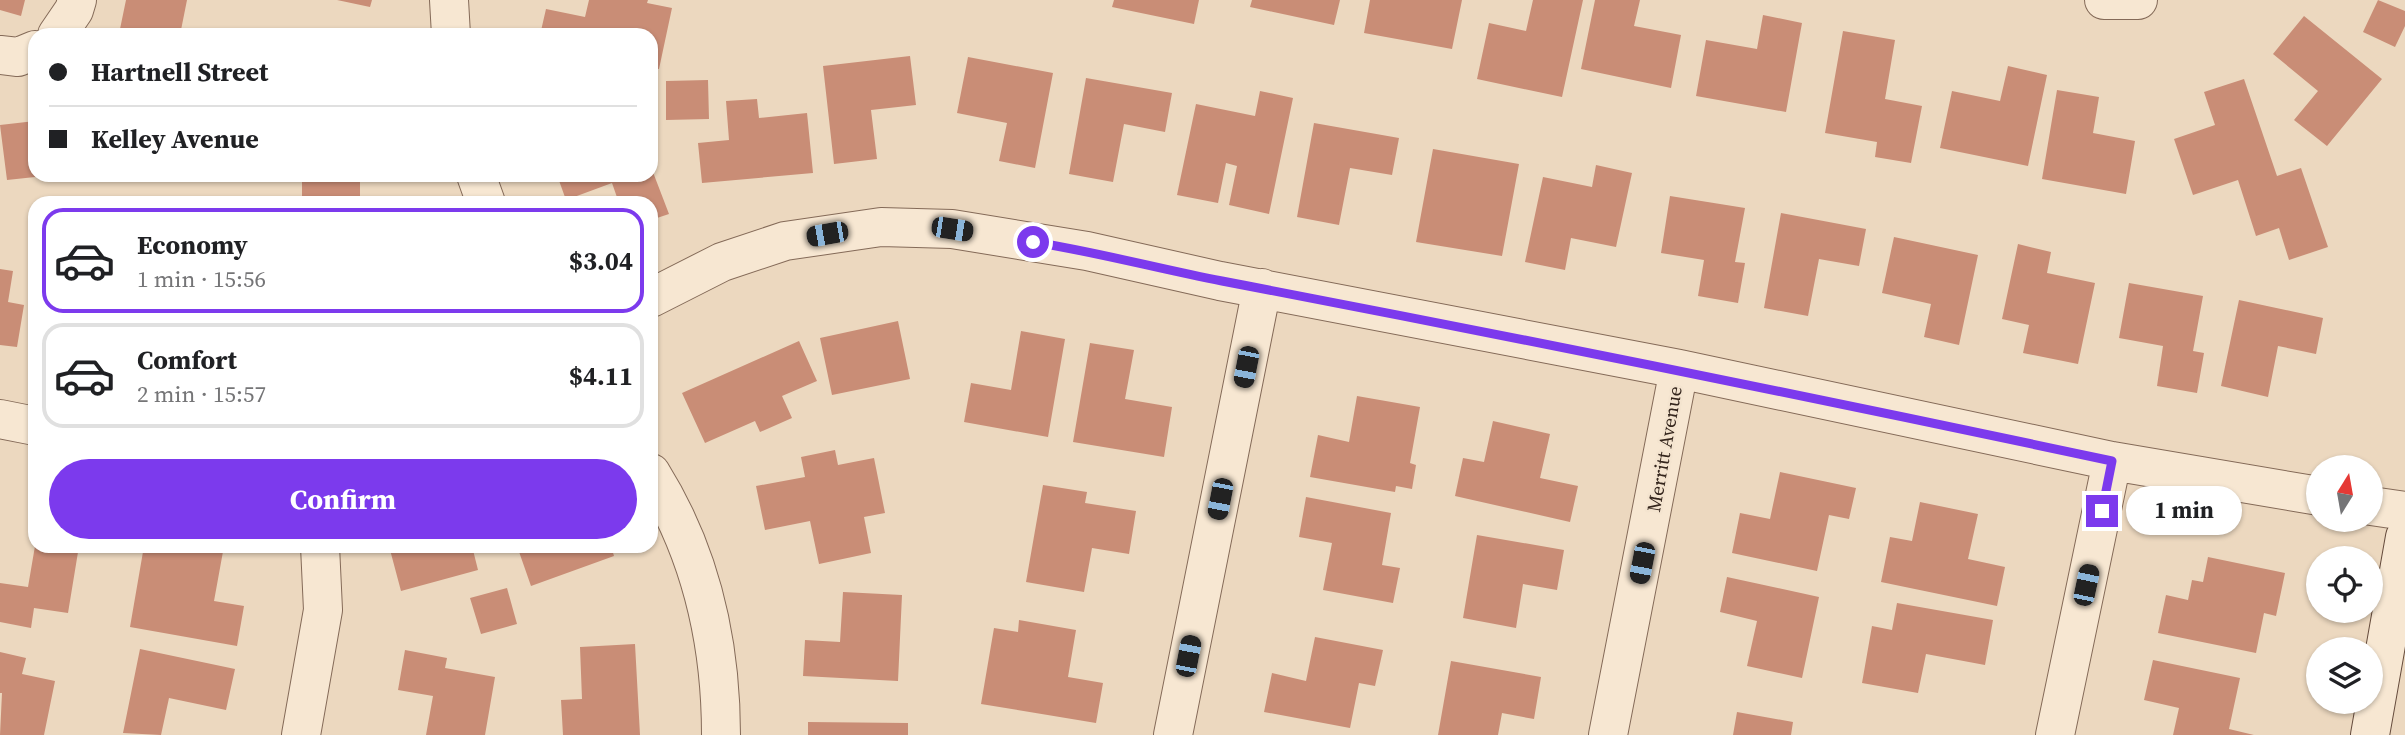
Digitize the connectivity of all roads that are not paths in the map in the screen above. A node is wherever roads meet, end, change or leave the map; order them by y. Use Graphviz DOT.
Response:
graph roads {
  1 [pos="77,0"];
  2 [pos="449,0"];
  3 [pos="2104,0"];
  4 [pos="2138,0"];
  5 [pos="62,28"];
  6 [pos="451,28"];
  7 [pos="28,53"];
  8 [pos="0,55"];
  9 [pos="1262,289"];
  10 [pos="658,294"];
  11 [pos="1679,369"];
  12 [pos="0,419"];
  13 [pos="28,425"];
  14 [pos="2112,461"];
  15 [pos="658,486"];
  16 [pos="2306,494"];
  17 [pos="2384,508"];
  18 [pos="2405,512"];
  19 [pos="2405,537"];
  20 [pos="320,553"];
  21 [pos="301,735"];
  22 [pos="720,735"];
  23 [pos="1173,735"];
  24 [pos="1608,735"];
  25 [pos="2055,735"];
  26 [pos="2370,735"];
  1 -- 5 [label="street"];
  2 -- 6 [label="street"];
  3 -- 4 [label="street"];
  7 -- 8 [label="street"];
  9 -- 10 [label="street"];
  9 -- 11 [label="street"];
  9 -- 23 [label="street"];
  11 -- 14 [label="street"];
  11 -- 24 [label="street, Merritt Avenue"];
  12 -- 13 [label="street"];
  14 -- 16 [label="street"];
  14 -- 25 [label="street"];
  15 -- 22 [label="street"];
  17 -- 18 [label="street"];
  19 -- 26 [label="street"];
  20 -- 21 [label="street"];
}
